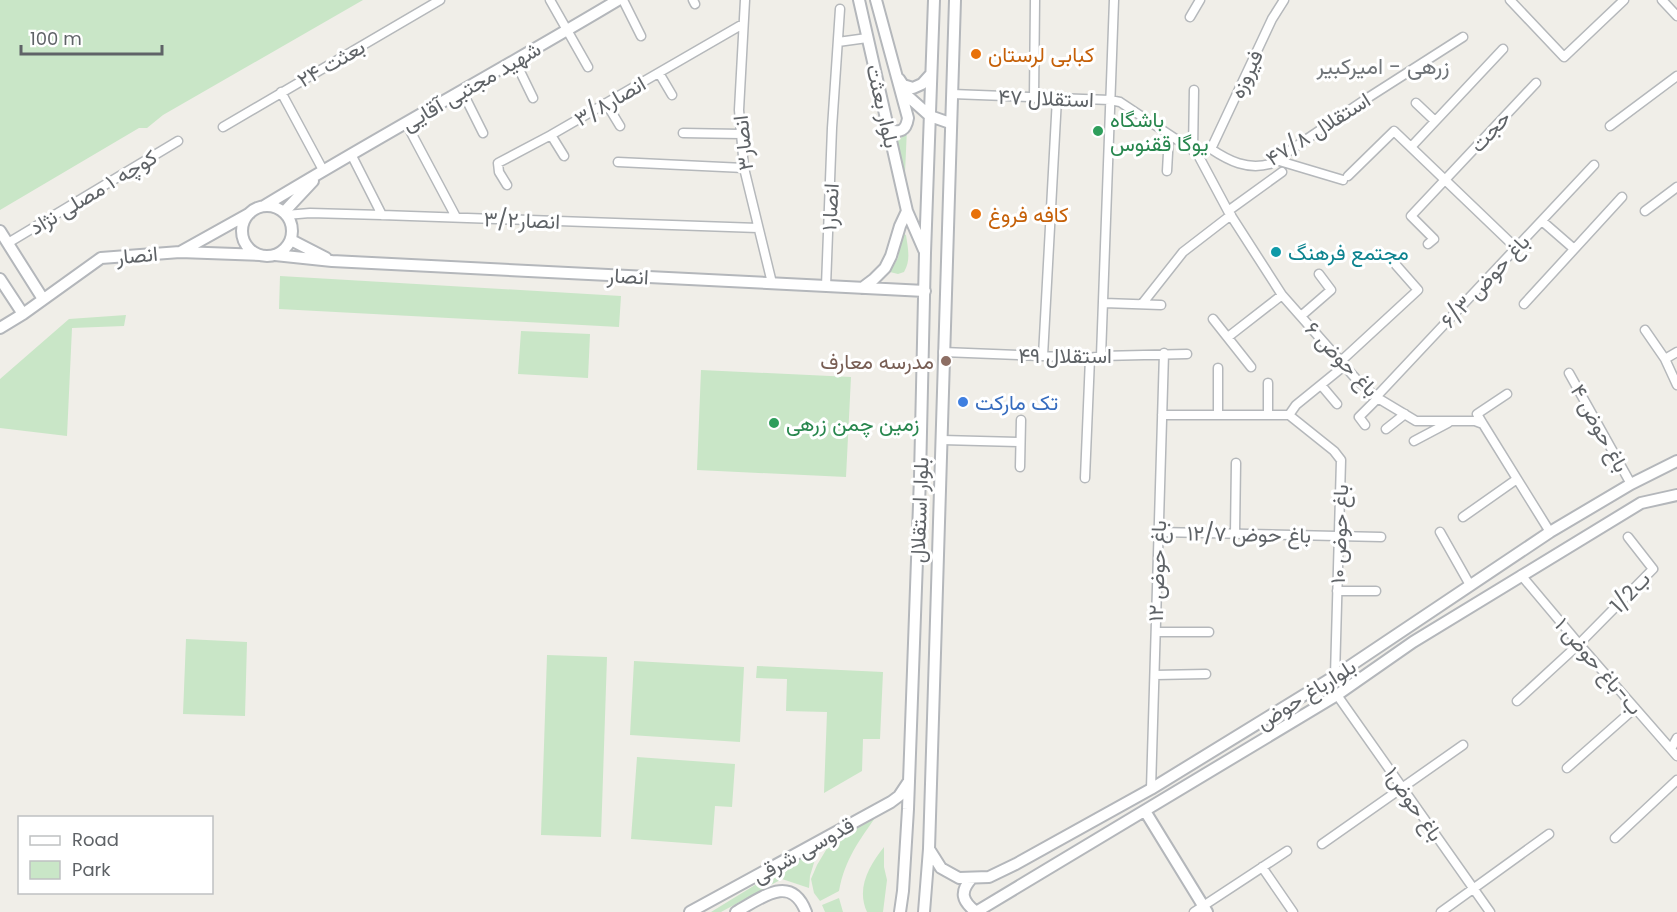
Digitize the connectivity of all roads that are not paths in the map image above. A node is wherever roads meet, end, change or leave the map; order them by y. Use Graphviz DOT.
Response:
graph roads {
  1 [pos="440,0"];
  2 [pos="550,0"];
  3 [pos="618,0"];
  4 [pos="623,0"];
  5 [pos="745,0"];
  6 [pos="859,0"];
  7 [pos="876,0"];
  8 [pos="934,0"];
  9 [pos="955,0"];
  10 [pos="1035,0"];
  11 [pos="1114,0"];
  12 [pos="1200,0"];
  13 [pos="1283,0"];
  14 [pos="1510,0"];
  15 [pos="1624,0"];
  16 [pos="1662,0"];
  17 [pos="840,9"];
  18 [pos="1677,16"];
  19 [pos="1190,17"];
  20 [pos="743,24"];
  21 [pos="567,30"];
  22 [pos="640,36"];
  23 [pos="1463,37"];
  24 [pos="867,38"];
  25 [pos="838,42"];
  26 [pos="1503,49"];
  27 [pos="515,61"];
  28 [pos="588,67"];
  29 [pos="659,73"];
  30 [pos="895,73"];
  31 [pos="932,74"];
  32 [pos="1677,76"];
  33 [pos="1536,83"];
  34 [pos="901,90"];
  35 [pos="1194,90"];
  36 [pos="462,91"];
  37 [pos="281,93"];
  38 [pos="952,94"];
  39 [pos="672,95"];
  40 [pos="533,98"];
  41 [pos="1034,98"];
  42 [pos="1057,98"];
  43 [pos="1110,100"];
  44 [pos="606,103"];
  45 [pos="1416,103"];
  46 [pos="930,116"];
  47 [pos="1435,121"];
  48 [pos="406,123"];
  49 [pos="950,123"];
  50 [pos="620,126"];
  51 [pos="1610,126"];
  52 [pos="223,127"];
  53 [pos="888,130"];
  54 [pos="483,133"];
  55 [pos="683,133"];
  56 [pos="741,134"];
  57 [pos="551,135"];
  58 [pos="1169,135"];
  59 [pos="178,141"];
  60 [pos="1411,147"];
  61 [pos="1211,149"];
  62 [pos="1195,152"];
  63 [pos="351,154"];
  64 [pos="564,156"];
  65 [pos="1276,160"];
  66 [pos="618,162"];
  67 [pos="1594,165"];
  68 [pos="744,168"];
  69 [pos="324,170"];
  70 [pos="1167,171"];
  71 [pos="1282,172"];
  72 [pos="1445,180"];
  73 [pos="507,185"];
  74 [pos="1677,187"];
  75 [pos="1622,197"];
  76 [pos="264,206"];
  77 [pos="907,211"];
  78 [pos="1645,211"];
  79 [pos="250,213"];
  80 [pos="285,213"];
  81 [pos="1230,213"];
  82 [pos="382,215"];
  83 [pos="456,218"];
  84 [pos="1542,221"];
  85 [pos="758,228"];
  86 [pos="0,231"];
  87 [pos="291,240"];
  88 [pos="8,243"];
  89 [pos="1428,244"];
  90 [pos="1516,248"];
  91 [pos="1573,248"];
  92 [pos="180,252"];
  93 [pos="925,253"];
  94 [pos="260,255"];
  95 [pos="275,255"];
  96 [pos="332,261"];
  97 [pos="1396,265"];
  98 [pos="1319,274"];
  99 [pos="0,279"];
  100 [pos="772,283"];
  101 [pos="826,286"];
  102 [pos="862,288"];
  103 [pos="925,291"];
  104 [pos="1282,295"];
  105 [pos="43,298"];
  106 [pos="1104,303"];
  107 [pos="1142,304"];
  108 [pos="1161,304"];
  109 [pos="1524,304"];
  110 [pos="23,314"];
  111 [pos="1301,316"];
  112 [pos="1213,319"];
  113 [pos="0,328"];
  114 [pos="1645,330"];
  115 [pos="1228,337"];
  116 [pos="943,352"];
  117 [pos="1677,352"];
  118 [pos="1164,353"];
  119 [pos="1187,354"];
  120 [pos="1043,356"];
  121 [pos="1101,356"];
  122 [pos="1090,358"];
  123 [pos="1665,359"];
  124 [pos="1343,363"];
  125 [pos="1251,367"];
  126 [pos="1218,368"];
  127 [pos="1569,373"];
  128 [pos="1268,383"];
  129 [pos="1321,385"];
  130 [pos="1677,385"];
  131 [pos="1507,394"];
  132 [pos="1377,397"];
  133 [pos="1337,404"];
  134 [pos="1405,414"];
  135 [pos="1162,415"];
  136 [pos="1218,415"];
  137 [pos="1268,415"];
  138 [pos="1289,415"];
  139 [pos="1020,420"];
  140 [pos="1452,421"];
  141 [pos="1483,424"];
  142 [pos="1365,425"];
  143 [pos="1386,429"];
  144 [pos="942,440"];
  145 [pos="1414,441"];
  146 [pos="1020,442"];
  147 [pos="1677,461"];
  148 [pos="1236,463"];
  149 [pos="1020,467"];
  150 [pos="920,477"];
  151 [pos="940,477"];
  152 [pos="1085,478"];
  153 [pos="1517,479"];
  154 [pos="1631,484"];
  155 [pos="1677,495"];
  156 [pos="1463,517"];
  157 [pos="1159,532"];
  158 [pos="1440,532"];
  159 [pos="1550,532"];
  160 [pos="1235,534"];
  161 [pos="1338,536"];
  162 [pos="1381,537"];
  163 [pos="1628,537"];
  164 [pos="1521,575"];
  165 [pos="1470,585"];
  166 [pos="1337,591"];
  167 [pos="1376,591"];
  168 [pos="1156,632"];
  169 [pos="1209,632"];
  170 [pos="1396,634"];
  171 [pos="1579,644"];
  172 [pos="1406,647"];
  173 [pos="1206,674"];
  174 [pos="1155,675"];
  175 [pos="1335,676"];
  176 [pos="1337,695"];
  177 [pos="1517,701"];
  178 [pos="1635,708"];
  179 [pos="1677,738"];
  180 [pos="1463,745"];
  181 [pos="1674,753"];
  182 [pos="1567,768"];
  183 [pos="1677,780"];
  184 [pos="909,781"];
  185 [pos="1403,788"];
  186 [pos="1151,789"];
  187 [pos="1145,811"];
  188 [pos="1549,834"];
  189 [pos="1615,838"];
  190 [pos="1322,844"];
  191 [pos="1046,847"];
  192 [pos="929,849"];
  193 [pos="1287,851"];
  194 [pos="1055,864"];
  195 [pos="1262,867"];
  196 [pos="972,878"];
  197 [pos="1474,888"];
  198 [pos="1202,910"];
  199 [pos="981,911"];
  200 [pos="690,912"];
  201 [pos="736,912"];
  202 [pos="807,912"];
  203 [pos="900,912"];
  204 [pos="924,912"];
  205 [pos="1293,912"];
  206 [pos="1441,912"];
  207 [pos="1490,912"];
  1 -- 37 [label="street, بعثت ۲۴"];
  2 -- 21 [label="street"];
  3 -- 21 [label="main road, شهید مجتبی آقایی"];
  4 -- 22 [label="street"];
  5 -- 20 [label="street, انصار۳"];
  6 -- 24 [label="main road, بلوار بعثت"];
  7 -- 30 [label="main road, بلوار بعثت"];
  8 -- 31 [label="main road, بلوار استقلال"];
  9 -- 38 [label="main road, بلوار استقلال"];
  10 -- 41 [label="street"];
  11 -- 43 [label="street"];
  12 -- 19 [label="street"];
  13 -- 61 [label="street, فیروزه"];
  14 -- 15 [label="street"];
  16 -- 18 [label="street"];
  17 -- 25 [label="street, انصار۱"];
  20 -- 29 [label="street, انصار۳/۸"];
  20 -- 56 [label="street, انصار۳"];
  21 -- 27 [label="main road, شهید مجتبی آقایی"];
  21 -- 28 [label="street"];
  23 -- 65 [label="street, ۴۷/۸ استقلال"];
  24 -- 25 [label="street"];
  24 -- 53 [label="main road, بلوار بعثت"];
  25 -- 101 [label="street, انصار۱"];
  26 -- 47 [label="street"];
  27 -- 36 [label="main road, شهید مجتبی آقایی"];
  27 -- 40 [label="street"];
  29 -- 39 [label="street"];
  29 -- 44 [label="street, انصار۳/۸"];
  30 -- 31 [label="main road"];
  30 -- 34 [label="main road, بلوار بعثت"];
  31 -- 46 [label="main road, بلوار استقلال"];
  32 -- 51 [label="street"];
  33 -- 72 [label="street, حجت"];
  34 -- 46 [label="main road"];
  34 -- 53 [label="main road, بلوار بعثت"];
  35 -- 62 [label="street"];
  36 -- 48 [label="main road, شهید مجتبی آقایی"];
  36 -- 54 [label="street"];
  37 -- 52 [label="street, بعثت ۲۴"];
  37 -- 69 [label="street"];
  38 -- 41 [label="street, ۴۷ استقلال"];
  38 -- 49 [label="main road, بلوار استقلال"];
  41 -- 42 [label="street, ۴۷ استقلال"];
  42 -- 43 [label="street, ۴۷ استقلال"];
  42 -- 120 [label="street"];
  43 -- 58 [label="street, ۴۷ استقلال"];
  43 -- 106 [label="street"];
  44 -- 50 [label="street"];
  44 -- 57 [label="street, انصار۳/۸"];
  45 -- 47 [label="street"];
  46 -- 49 [label="main road"];
  46 -- 93 [label="main road, بلوار استقلال"];
  47 -- 60 [label="street"];
  48 -- 63 [label="main road, شهید مجتبی آقایی"];
  48 -- 83 [label="street"];
  49 -- 116 [label="main road, بلوار استقلال"];
  53 -- 77 [label="main road, بلوار بعثت"];
  55 -- 56 [label="street"];
  56 -- 68 [label="street, انصار۳"];
  57 -- 64 [label="street"];
  57 -- 73 [label="street, انصار۳/۸"];
  58 -- 62 [label="street, ۴۷ استقلال"];
  58 -- 70 [label="street"];
  59 -- 88 [label="street, کوچه ۱ مصلی نژاد"];
  60 -- 65 [label="street"];
  60 -- 72 [label="street"];
  61 -- 62 [label="street"];
  61 -- 65 [label="street, ۴۷/۸ استقلال"];
  62 -- 81 [label="street, ۴۷ استقلال"];
  63 -- 69 [label="main road, شهید مجتبی آقایی"];
  63 -- 82 [label="street"];
  66 -- 68 [label="street"];
  67 -- 84 [label="street, ۶/۳ باغ حوض"];
  68 -- 85 [label="street, انصار۳"];
  69 -- 76 [label="main road, شهید مجتبی آقایی"];
  69 -- 80 [label="main road, شهید مجتبی آقایی"];
  71 -- 81 [label="street"];
  72 -- 89 [label="street, حجت"];
  72 -- 90 [label="street"];
  74 -- 78 [label="street"];
  75 -- 91 [label="street"];
  76 -- 79 [label="main road"];
  76 -- 80 [label="main road"];
  77 -- 93 [label="main road, بلوار بعثت"];
  77 -- 102 [label="main road"];
  79 -- 92 [label="main road"];
  79 -- 94 [label="main road"];
  80 -- 82 [label="street, انصار۳/۲"];
  80 -- 87 [label="main road"];
  81 -- 104 [label="street, ۶ باغ حوض"];
  81 -- 107 [label="street"];
  82 -- 83 [label="street, انصار۳/۲"];
  83 -- 85 [label="street, انصار۳/۲"];
  84 -- 90 [label="street, ۶/۳ باغ حوض"];
  84 -- 91 [label="street"];
  85 -- 100 [label="street, انصار۳"];
  86 -- 88 [label="main road"];
  87 -- 95 [label="main road"];
  87 -- 96 [label="main road, انصار"];
  88 -- 105 [label="main road"];
  90 -- 132 [label="street, ۶/۳ باغ حوض"];
  91 -- 109 [label="street"];
  92 -- 94 [label="main road, انصار"];
  92 -- 105 [label="main road, انصار"];
  93 -- 103 [label="main road, بلوار استقلال"];
  94 -- 95 [label="main road"];
  95 -- 96 [label="main road, انصار"];
  96 -- 100 [label="main road, انصار"];
  97 -- 124 [label="street"];
  98 -- 111 [label="street"];
  99 -- 110 [label="main road"];
  100 -- 101 [label="main road, انصار"];
  101 -- 102 [label="main road, انصار"];
  102 -- 103 [label="main road, انصار"];
  103 -- 150 [label="main road, بلوار استقلال"];
  104 -- 111 [label="street, ۶ باغ حوض"];
  104 -- 115 [label="street"];
  105 -- 110 [label="main road, انصار"];
  106 -- 107 [label="street"];
  106 -- 121 [label="street"];
  107 -- 108 [label="street"];
  110 -- 113 [label="main road, انصار"];
  111 -- 124 [label="street, ۶ باغ حوض"];
  112 -- 115 [label="street"];
  114 -- 123 [label="street"];
  115 -- 125 [label="street"];
  116 -- 120 [label="street, ۴۹ استقلال"];
  116 -- 144 [label="main road, بلوار استقلال"];
  117 -- 123 [label="street"];
  118 -- 119 [label="street, ۴۹ استقلال"];
  118 -- 121 [label="street, ۴۹ استقلال"];
  118 -- 135 [label="street, ۱۲ باغ حوض"];
  120 -- 122 [label="street, ۴۹ استقلال"];
  121 -- 122 [label="street, ۴۹ استقلال"];
  122 -- 152 [label="street"];
  123 -- 130 [label="street"];
  124 -- 129 [label="street"];
  124 -- 132 [label="street, ۶ باغ حوض"];
  126 -- 136 [label="street"];
  127 -- 154 [label="street, ۴ باغ حوض"];
  128 -- 137 [label="street"];
  129 -- 133 [label="street"];
  129 -- 138 [label="street"];
  131 -- 141 [label="street"];
  132 -- 134 [label="street, ۶ باغ حوض"];
  132 -- 142 [label="street, ۶/۳ باغ حوض"];
  134 -- 140 [label="street, ۶ باغ حوض"];
  134 -- 143 [label="street"];
  135 -- 136 [label="street"];
  135 -- 157 [label="street, ۱۲ باغ حوض"];
  136 -- 137 [label="street"];
  137 -- 138 [label="street"];
  138 -- 161 [label="street, ۱۰ باغ حوض"];
  139 -- 146 [label="street"];
  140 -- 141 [label="street, ۶ باغ حوض"];
  140 -- 145 [label="street"];
  141 -- 153 [label="street"];
  144 -- 146 [label="street"];
  144 -- 151 [label="main road, بلوار استقلال"];
  146 -- 149 [label="street"];
  147 -- 154 [label="main road, بلوارباغ حوض"];
  148 -- 160 [label="street"];
  150 -- 151 [label="main road"];
  150 -- 184 [label="main road, بلوار استقلال"];
  151 -- 192 [label="main road, بلوار استقلال"];
  153 -- 156 [label="street"];
  153 -- 159 [label="street"];
  154 -- 159 [label="main road, بلوارباغ حوض"];
  155 -- 164 [label="main road, بلوارباغ حوض"];
  157 -- 160 [label="street, ۱۲/۷ باغ حوض"];
  157 -- 168 [label="street, ۱۲ باغ حوض"];
  158 -- 165 [label="street"];
  159 -- 165 [label="main road, بلوارباغ حوض"];
  160 -- 161 [label="street, ۱۲/۷ باغ حوض"];
  161 -- 162 [label="street, ۱۲/۷ باغ حوض"];
  161 -- 166 [label="street, ۱۰ باغ حوض"];
  163 -- 171 [label="street, 1/2ب"];
  164 -- 171 [label="street, ۱ ب-باغ حوض"];
  164 -- 172 [label="main road, بلوارباغ حوض"];
  165 -- 170 [label="main road, بلوارباغ حوض"];
  166 -- 167 [label="street"];
  166 -- 175 [label="street, ۱۰ باغ حوض"];
  168 -- 169 [label="street"];
  168 -- 174 [label="street, ۱۲ باغ حوض"];
  170 -- 172 [label="main road"];
  170 -- 175 [label="main road, بلوارباغ حوض"];
  171 -- 177 [label="street"];
  171 -- 178 [label="street, ۱ ب-باغ حوض"];
  172 -- 176 [label="main road, بلوارباغ حوض"];
  173 -- 174 [label="street"];
  174 -- 186 [label="street, ۱۲ باغ حوض"];
  175 -- 186 [label="main road, بلوارباغ حوض"];
  176 -- 185 [label="street, باغ حوض۱"];
  176 -- 187 [label="main road, بلوارباغ حوض"];
  178 -- 181 [label="street, ۱ ب-باغ حوض"];
  178 -- 182 [label="street"];
  179 -- 181 [label="street"];
  180 -- 185 [label="street"];
  183 -- 189 [label="street"];
  184 -- 200 [label="main road, قدوسی شرقی"];
  184 -- 203 [label="main road, بلوار استقلال"];
  185 -- 190 [label="street"];
  185 -- 197 [label="street, باغ حوض۱"];
  186 -- 191 [label="main road, بلوارباغ حوض"];
  187 -- 194 [label="main road, بلوارباغ حوض"];
  187 -- 198 [label="main road"];
  188 -- 197 [label="street"];
  191 -- 194 [label="main road"];
  191 -- 196 [label="main road, بلوارباغ حوض"];
  192 -- 196 [label="main road, بلوارباغ حوض"];
  192 -- 204 [label="main road, بلوار استقلال"];
  193 -- 195 [label="street"];
  194 -- 199 [label="main road, بلوارباغ حوض"];
  195 -- 198 [label="street"];
  195 -- 205 [label="street"];
  196 -- 199 [label="main road"];
  197 -- 206 [label="street"];
  197 -- 207 [label="street, باغ حوض۱"];
  201 -- 202 [label="main road, قدوسی شرقی"];
}
